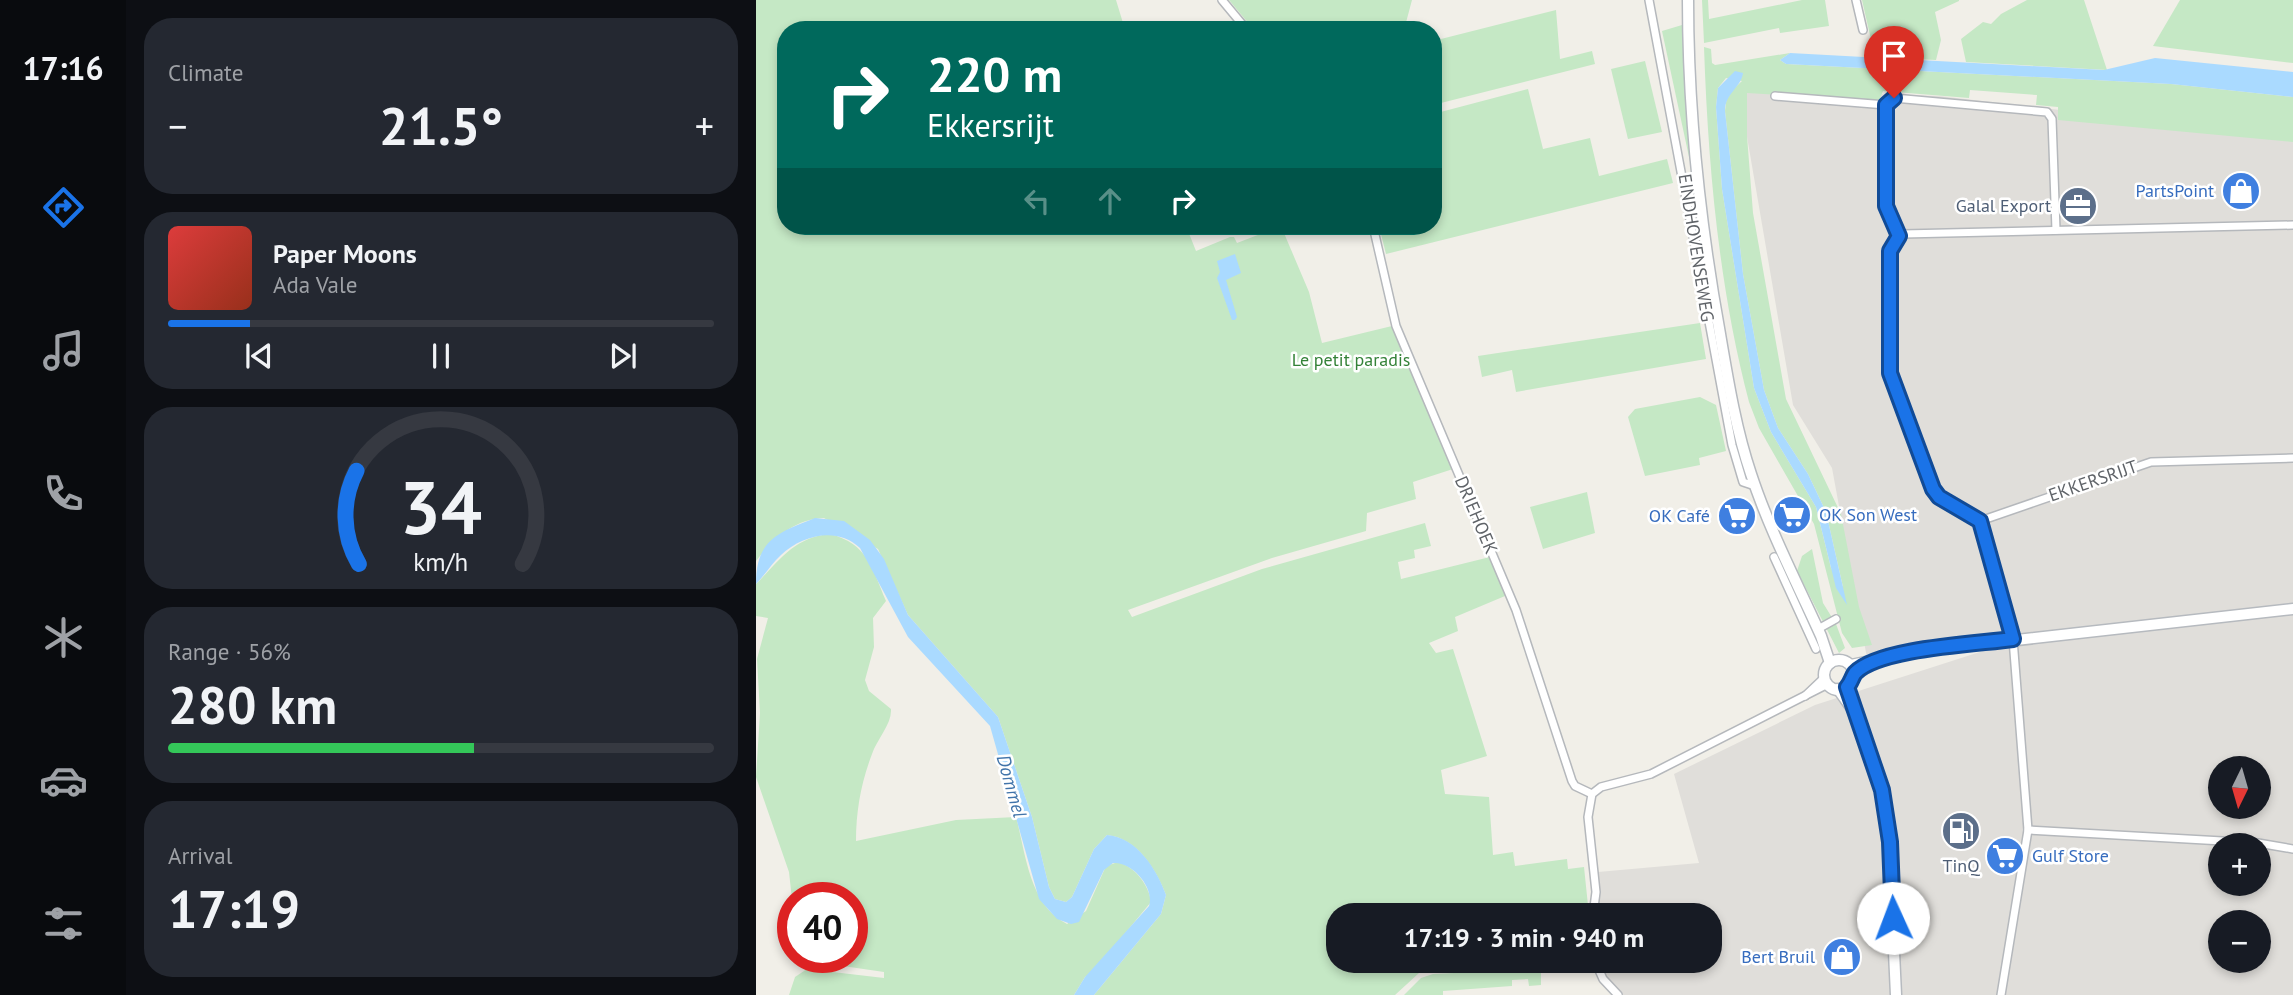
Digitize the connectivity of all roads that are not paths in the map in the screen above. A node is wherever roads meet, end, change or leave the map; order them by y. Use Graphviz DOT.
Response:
graph roads {
  1 [pos="1222,0"];
  2 [pos="1649,0"];
  3 [pos="1688,0"];
  4 [pos="1856,0"];
  5 [pos="1240,21"];
  6 [pos="1863,30"];
  7 [pos="1775,96"];
  8 [pos="1886,105"];
  9 [pos="2293,225"];
  10 [pos="2056,230"];
  11 [pos="1375,235"];
  12 [pos="1899,236"];
  13 [pos="2293,458"];
  14 [pos="1755,486"];
  15 [pos="1980,521"];
  16 [pos="1774,557"];
  17 [pos="2293,609"];
  18 [pos="1805,611"];
  19 [pos="1836,620"];
  20 [pos="1819,632"];
  21 [pos="2013,639"];
  22 [pos="1816,649"];
  23 [pos="1834,662"];
  24 [pos="1852,670"];
  25 [pos="1826,681"];
  26 [pos="1843,688"];
  27 [pos="1592,794"];
  28 [pos="2028,831"];
  29 [pos="2293,849"];
  30 [pos="1594,903"];
  31 [pos="1600,973"];
  32 [pos="1618,995"];
  33 [pos="1896,995"];
  34 [pos="2001,995"];
  1 -- 5 [label="street"];
  2 -- 14 [label="street, EINDHOVENSEWEG"];
  3 -- 14 [label="main road, EINDHOVENSEWEG"];
  4 -- 6 [label="street"];
  7 -- 8 [label="street"];
  8 -- 10 [label="street"];
  8 -- 12 [label="street"];
  9 -- 10 [label="street"];
  10 -- 12 [label="street"];
  11 -- 27 [label="street, DRIEHOEK"];
  12 -- 15 [label="street"];
  13 -- 15 [label="street, EKKERSRIJT"];
  14 -- 18 [label="main road, EINDHOVENSEWEG"];
  15 -- 21 [label="street"];
  16 -- 18 [label="street, EINDHOVENSEWEG"];
  17 -- 21 [label="main road"];
  18 -- 20 [label="main road, EINDHOVENSEWEG"];
  18 -- 22 [label="street, EINDHOVENSEWEG"];
  19 -- 20 [label="street"];
  20 -- 23 [label="main road, EINDHOVENSEWEG"];
  21 -- 24 [label="main road"];
  21 -- 28 [label="street"];
  23 -- 24 [label="main road"];
  23 -- 25 [label="main road"];
  24 -- 26 [label="main road"];
  25 -- 26 [label="main road"];
  25 -- 27 [label="street"];
  26 -- 33 [label="main road"];
  27 -- 30 [label="street"];
  28 -- 29 [label="street"];
  28 -- 34 [label="street"];
  31 -- 32 [label="street"];
}
